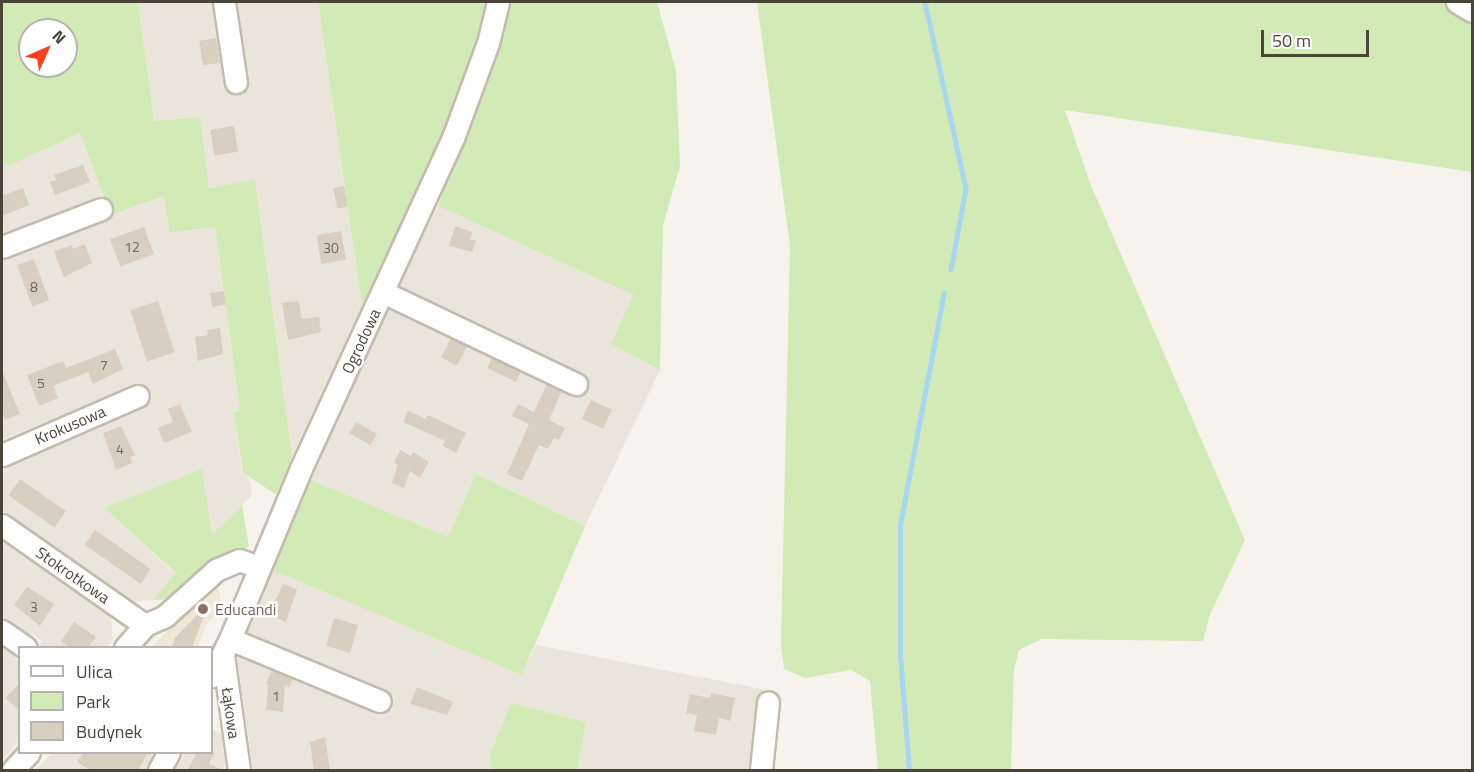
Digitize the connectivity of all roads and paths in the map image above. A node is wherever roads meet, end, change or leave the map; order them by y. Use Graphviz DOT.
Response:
graph roads {
  1 [pos="224,2"];
  2 [pos="498,2"];
  3 [pos="1457,2"];
  4 [pos="1473,11"];
  5 [pos="236,82"];
  6 [pos="101,209"];
  7 [pos="2,247"];
  8 [pos="383,292"];
  9 [pos="576,384"];
  10 [pos="138,396"];
  11 [pos="2,455"];
  12 [pos="2,525"];
  13 [pos="259,567"];
  14 [pos="145,625"];
  15 [pos="2,631"];
  16 [pos="23,646"];
  17 [pos="126,646"];
  18 [pos="227,647"];
  19 [pos="213,674"];
  20 [pos="380,701"];
  21 [pos="768,702"];
  22 [pos="213,718"];
  23 [pos="233,726"];
  24 [pos="28,754"];
  25 [pos="168,754"];
  26 [pos="13,771"];
  27 [pos="159,771"];
  28 [pos="239,771"];
  29 [pos="761,771"];
  1 -- 5 [label="street"];
  2 -- 8 [label="street, Ogrodowa"];
  3 -- 4 [label="street"];
  6 -- 7 [label="street"];
  8 -- 9 [label="street"];
  8 -- 13 [label="street, Ogrodowa"];
  10 -- 11 [label="street, Krokusowa"];
  12 -- 14 [label="street, Stokrotkowa"];
  13 -- 14 [label="street"];
  13 -- 18 [label="street, Ogrodowa"];
  14 -- 17 [label="street"];
  15 -- 16 [label="street"];
  18 -- 19 [label="street, Ogrodowa"];
  18 -- 20 [label="street"];
  18 -- 23 [label="street, Łąkowa"];
  21 -- 29 [label="street"];
  22 -- 23 [label="street"];
  23 -- 28 [label="street, Łąkowa"];
  24 -- 26 [label="street"];
  25 -- 27 [label="street"];
}
